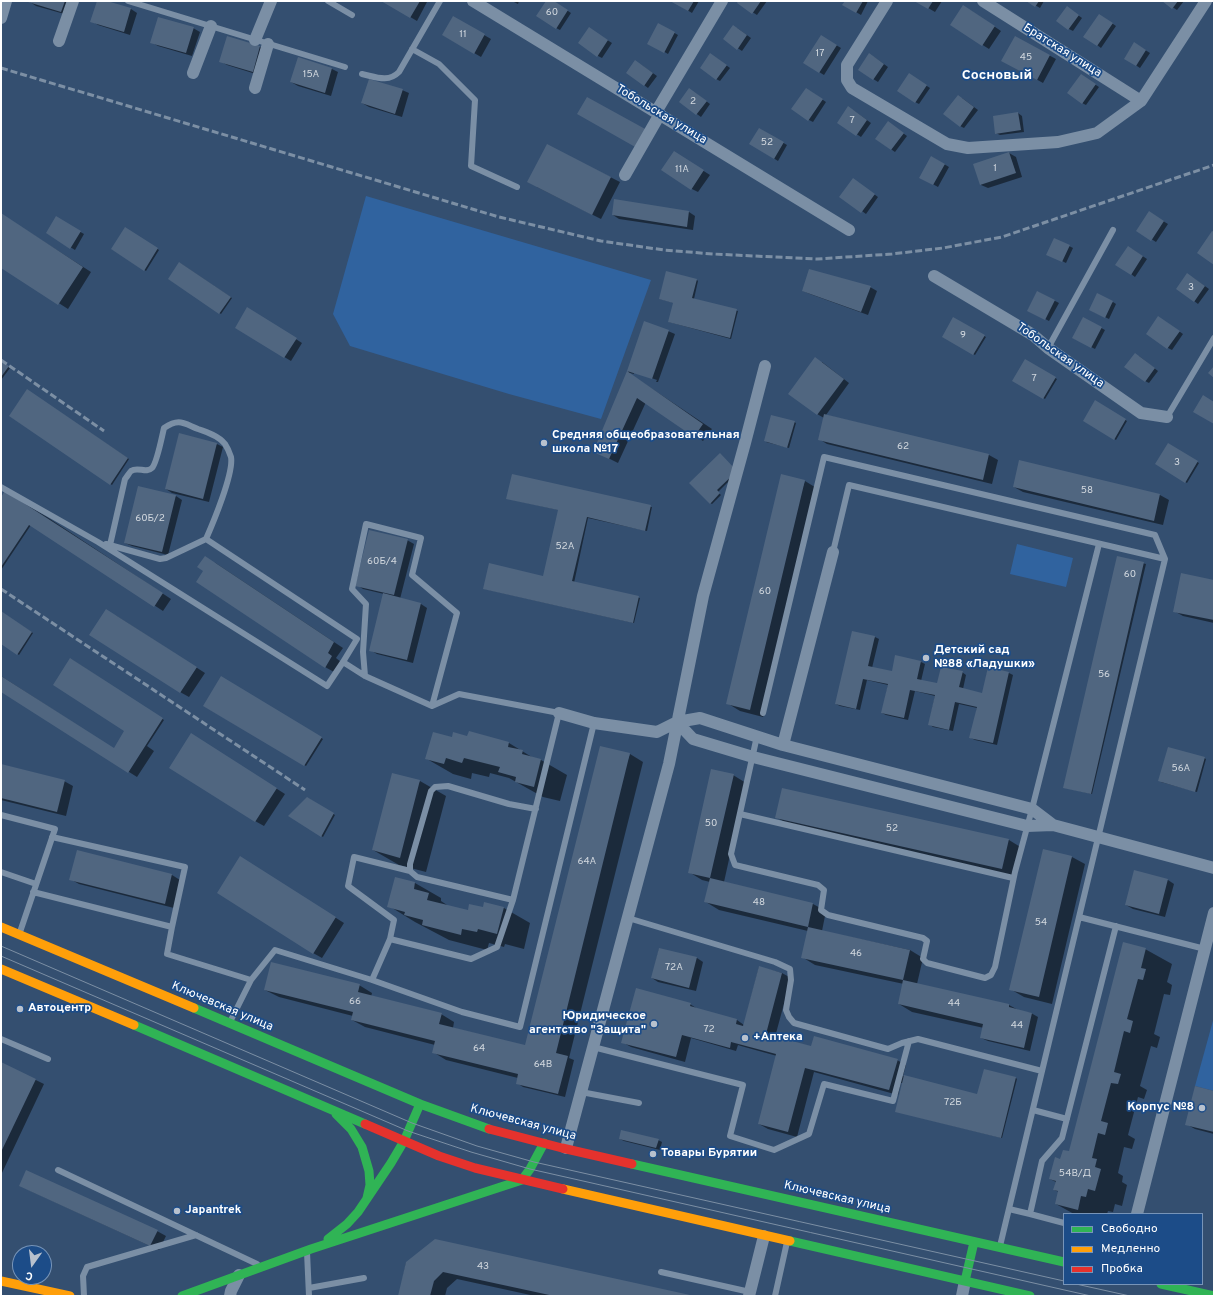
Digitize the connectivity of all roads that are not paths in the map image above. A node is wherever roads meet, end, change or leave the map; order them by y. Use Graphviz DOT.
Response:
graph roads {
  1 [pos="6,1"];
  2 [pos="73,1"];
  3 [pos="128,1"];
  4 [pos="270,1"];
  5 [pos="328,1"];
  6 [pos="440,1"];
  7 [pos="473,1"];
  8 [pos="722,1"];
  9 [pos="887,1"];
  10 [pos="983,1"];
  11 [pos="1206,1"];
  12 [pos="352,15"];
  13 [pos="1,18"];
  14 [pos="211,26"];
  15 [pos="255,40"];
  16 [pos="59,41"];
  17 [pos="268,44"];
  18 [pos="412,49"];
  19 [pos="345,67"];
  20 [pos="193,73"];
  21 [pos="362,74"];
  22 [pos="255,88"];
  23 [pos="1141,101"];
  24 [pos="658,113"];
  25 [pos="625,174"];
  26 [pos="517,187"];
  27 [pos="849,230"];
  28 [pos="1113,230"];
  29 [pos="934,276"];
  30 [pos="1214,338"];
  31 [pos="1048,348"];
  32 [pos="765,366"];
  33 [pos="1167,417"];
  34 [pos="1,487"];
  35 [pos="206,539"];
  36 [pos="98,542"];
  37 [pos="1099,544"];
  38 [pos="110,545"];
  39 [pos="833,552"];
  40 [pos="1165,559"];
  41 [pos="342,662"];
  42 [pos="365,676"];
  43 [pos="432,706"];
  44 [pos="558,713"];
  45 [pos="763,713"];
  46 [pos="677,722"];
  47 [pos="594,723"];
  48 [pos="757,736"];
  49 [pos="783,745"];
  50 [pos="753,758"];
  51 [pos="895,774"];
  52 [pos="891,792"];
  53 [pos="536,809"];
  54 [pos="1032,809"];
  55 [pos="740,814"];
  56 [pos="1,815"];
  57 [pos="1053,825"];
  58 [pos="1027,826"];
  59 [pos="52,837"];
  60 [pos="1098,838"];
  61 [pos="1214,868"];
  62 [pos="410,871"];
  63 [pos="1,872"];
  64 [pos="1013,878"];
  65 [pos="36,884"];
  66 [pos="33,892"];
  67 [pos="513,900"];
  68 [pos="1214,913"];
  69 [pos="1079,917"];
  70 [pos="628,918"];
  71 [pos="1116,926"];
  72 [pos="1,927"];
  73 [pos="172,927"];
  74 [pos="19,934"];
  75 [pos="390,939"];
  76 [pos="1205,949"];
  77 [pos="1,969"];
  78 [pos="251,980"];
  79 [pos="372,980"];
  80 [pos="229,1023"];
  81 [pos="1,1038"];
  82 [pos="909,1042"];
  83 [pos="593,1047"];
  84 [pos="48,1059"];
  85 [pos="1042,1071"];
  86 [pos="581,1092"];
  87 [pos="639,1103"];
  88 [pos="420,1104"];
  89 [pos="332,1109"];
  90 [pos="1033,1110"];
  91 [pos="1067,1119"];
  92 [pos="404,1141"];
  93 [pos="544,1143"];
  94 [pos="566,1148"];
  95 [pos="58,1170"];
  96 [pos="522,1180"];
  97 [pos="366,1199"];
  98 [pos="1009,1209"];
  99 [pos="1137,1213"];
  100 [pos="1030,1214"];
  101 [pos="1063,1223"];
  102 [pos="196,1235"];
  103 [pos="764,1236"];
  104 [pos="787,1241"];
  105 [pos="974,1242"];
  106 [pos="1000,1247"];
  107 [pos="309,1250"];
  108 [pos="1063,1262"];
  109 [pos="262,1267"];
  110 [pos="661,1272"];
  111 [pos="239,1275"];
  112 [pos="364,1278"];
  113 [pos="1,1281"];
  114 [pos="965,1281"];
  115 [pos="1165,1285"];
  116 [pos="309,1288"];
  117 [pos="749,1294"];
  118 [pos="70,1296"];
  119 [pos="84,1296"];
  120 [pos="182,1296"];
  121 [pos="230,1296"];
  122 [pos="309,1296"];
  123 [pos="775,1296"];
  124 [pos="962,1296"];
  125 [pos="1030,1296"];
  126 [pos="1214,1296"];
  1 -- 13 [label="street"];
  2 -- 16 [label="street"];
  3 -- 14 [label="lane"];
  4 -- 15 [label="street"];
  5 -- 12 [label="lane"];
  6 -- 18 [label="lane"];
  7 -- 24 [label="street, Тобольская улица"];
  8 -- 24 [label="street"];
  9 -- 23 [label="street"];
  10 -- 23 [label="street, Братская улица"];
  11 -- 23 [label="street"];
  14 -- 15 [label="lane"];
  14 -- 20 [label="street"];
  15 -- 17 [label="lane"];
  17 -- 19 [label="lane"];
  17 -- 22 [label="street"];
  18 -- 21 [label="lane"];
  18 -- 26 [label="lane"];
  24 -- 25 [label="street"];
  24 -- 27 [label="street, Тобольская улица"];
  28 -- 31 [label="lane"];
  29 -- 31 [label="street, Тобольская улица"];
  30 -- 33 [label="lane"];
  31 -- 33 [label="street, Тобольская улица"];
  32 -- 46 [label="street"];
  34 -- 36 [label="lane"];
  35 -- 38 [label="lane"];
  35 -- 38 [label="lane"];
  35 -- 41 [label="lane"];
  36 -- 38 [label="lane"];
  36 -- 41 [label="lane"];
  37 -- 39 [label="lane"];
  37 -- 40 [label="lane"];
  37 -- 54 [label="lane"];
  39 -- 49 [label="street"];
  40 -- 45 [label="lane"];
  40 -- 60 [label="lane"];
  41 -- 42 [label="lane"];
  42 -- 43 [label="lane"];
  42 -- 43 [label="lane"];
  43 -- 44 [label="lane"];
  44 -- 47 [label="street"];
  44 -- 53 [label="lane"];
  46 -- 47 [label="street"];
  46 -- 48 [label="street"];
  46 -- 50 [label="street"];
  46 -- 70 [label="street"];
  47 -- 79 [label="lane"];
  48 -- 49 [label="street"];
  48 -- 50 [label="lane"];
  49 -- 51 [label="street"];
  50 -- 52 [label="street"];
  50 -- 55 [label="lane"];
  51 -- 52 [label="street"];
  51 -- 54 [label="street"];
  52 -- 58 [label="street"];
  53 -- 62 [label="lane"];
  53 -- 67 [label="lane"];
  54 -- 57 [label="street"];
  54 -- 58 [label="lane"];
  55 -- 64 [label="lane"];
  55 -- 64 [label="lane"];
  56 -- 59 [label="lane"];
  57 -- 58 [label="street"];
  57 -- 60 [label="street"];
  58 -- 64 [label="lane"];
  59 -- 65 [label="lane"];
  59 -- 73 [label="lane"];
  60 -- 61 [label="street"];
  60 -- 69 [label="lane"];
  62 -- 67 [label="lane"];
  62 -- 75 [label="lane"];
  63 -- 65 [label="lane"];
  65 -- 66 [label="lane"];
  66 -- 73 [label="lane"];
  66 -- 74 [label="lane"];
  67 -- 75 [label="lane"];
  68 -- 76 [label="street"];
  69 -- 71 [label="lane"];
  69 -- 85 [label="lane"];
  70 -- 82 [label="lane"];
  70 -- 83 [label="street"];
  71 -- 76 [label="lane"];
  71 -- 91 [label="lane"];
  72 -- 74 [label="main road, Ключевская улица"];
  73 -- 78 [label="lane"];
  74 -- 80 [label="main road, Ключевская улица"];
  75 -- 79 [label="lane"];
  76 -- 99 [label="street"];
  77 -- 89 [label="main road"];
  78 -- 79 [label="lane"];
  78 -- 80 [label="lane"];
  80 -- 88 [label="main road, Ключевская улица"];
  81 -- 84 [label="lane"];
  82 -- 83 [label="lane"];
  82 -- 85 [label="lane"];
  83 -- 86 [label="street"];
  85 -- 90 [label="lane"];
  86 -- 87 [label="lane"];
  86 -- 94 [label="street"];
  88 -- 92 [label="main road"];
  88 -- 93 [label="main road, Ключевская улица"];
  89 -- 92 [label="main road"];
  89 -- 97 [label="main road"];
  90 -- 91 [label="lane"];
  90 -- 98 [label="lane"];
  91 -- 100 [label="lane"];
  92 -- 96 [label="main road"];
  92 -- 97 [label="main road"];
  93 -- 94 [label="main road, Ключевская улица"];
  93 -- 96 [label="main road"];
  94 -- 105 [label="main road, Ключевская улица"];
  95 -- 102 [label="lane"];
  96 -- 103 [label="main road"];
  96 -- 107 [label="main road"];
  97 -- 107 [label="main road"];
  98 -- 100 [label="lane"];
  98 -- 106 [label="lane"];
  100 -- 101 [label="lane"];
  102 -- 109 [label="lane"];
  102 -- 119 [label="lane"];
  103 -- 104 [label="main road"];
  103 -- 117 [label="street"];
  104 -- 114 [label="main road"];
  104 -- 123 [label="lane"];
  105 -- 106 [label="main road, Ключевская улица"];
  105 -- 114 [label="main road"];
  106 -- 108 [label="main road, Ключевская улица"];
  107 -- 109 [label="main road"];
  107 -- 116 [label="lane"];
  109 -- 111 [label="main road"];
  110 -- 117 [label="lane"];
  111 -- 120 [label="main road"];
  111 -- 121 [label="street"];
  112 -- 116 [label="lane"];
  113 -- 118 [label="main road"];
  114 -- 124 [label="street"];
  114 -- 125 [label="main road"];
  115 -- 126 [label="main road"];
  116 -- 122 [label="lane"];
}
